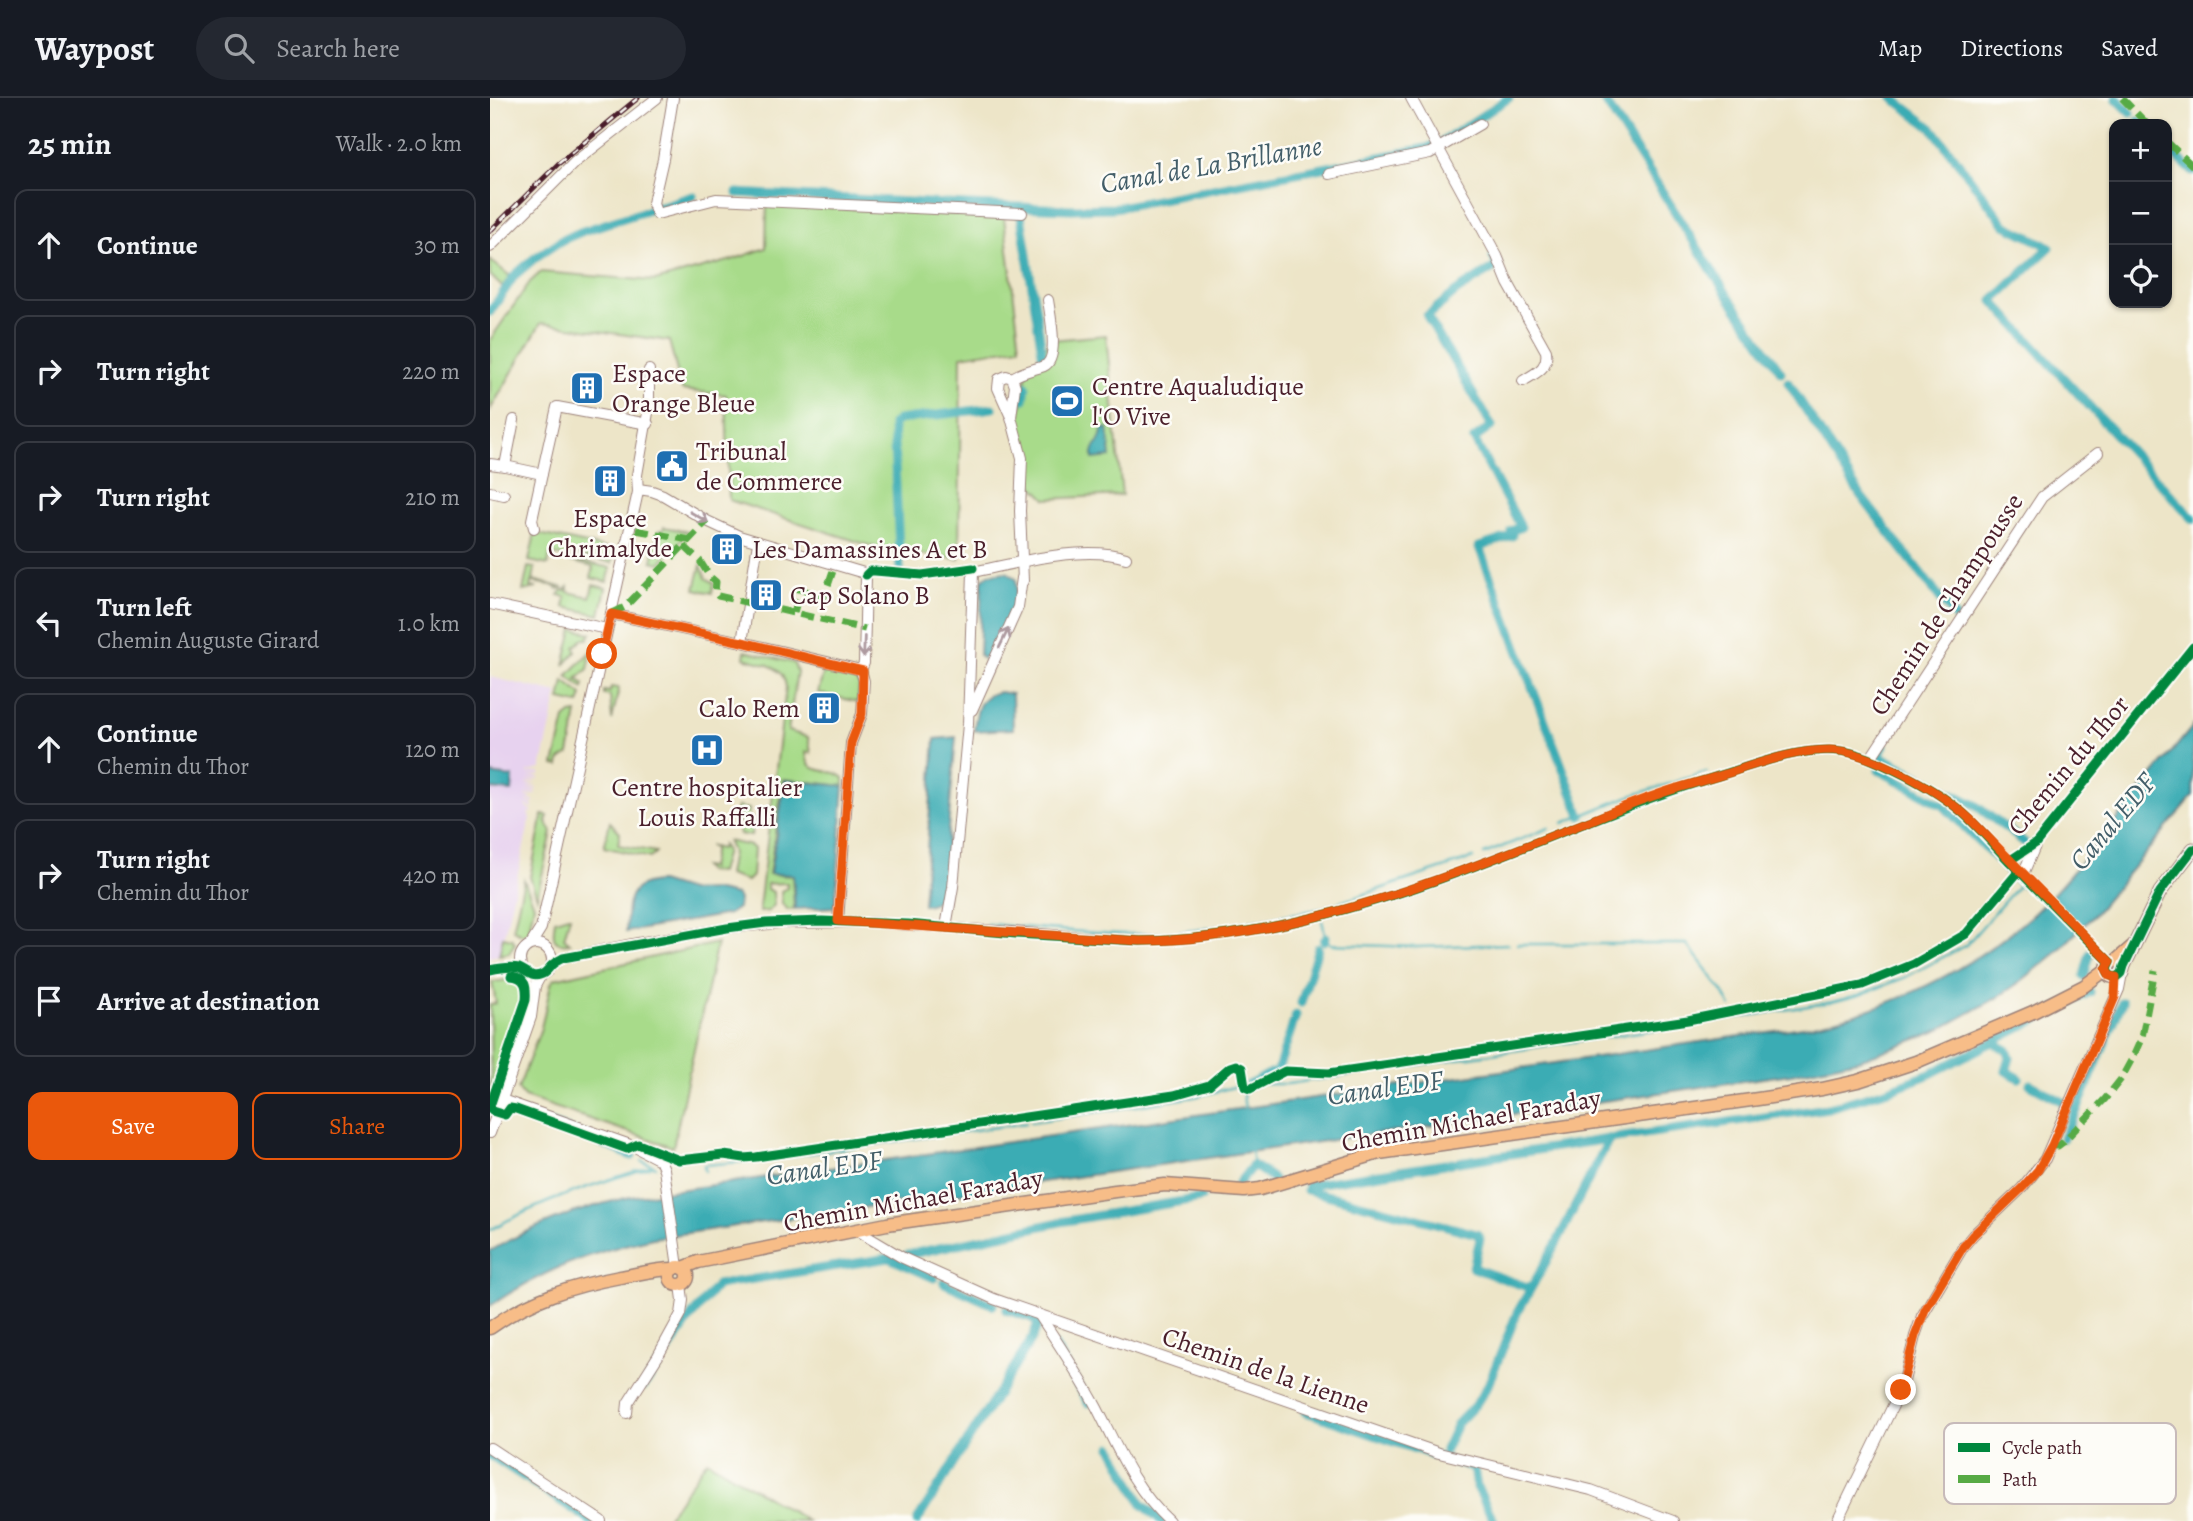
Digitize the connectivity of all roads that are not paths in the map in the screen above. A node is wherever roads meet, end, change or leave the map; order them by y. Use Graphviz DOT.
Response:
graph roads {
  1 [pos="657,98"];
  2 [pos="673,98"];
  3 [pos="1411,98"];
  4 [pos="1480,124"];
  5 [pos="1437,144"];
  6 [pos="1329,174"];
  7 [pos="1022,213"];
  8 [pos="490,247"];
  9 [pos="1048,300"];
  10 [pos="649,370"];
  11 [pos="1012,378"];
  12 [pos="1523,382"];
  13 [pos="1010,417"];
  14 [pos="514,420"];
  15 [pos="648,424"];
  16 [pos="2098,453"];
  17 [pos="490,464"];
  18 [pos="505,466"];
  19 [pos="542,474"];
  20 [pos="638,489"];
  21 [pos="490,492"];
  22 [pos="504,495"];
  23 [pos="534,528"];
  24 [pos="758,543"];
  25 [pos="1126,558"];
  26 [pos="1022,562"];
  27 [pos="1004,566"];
  28 [pos="1023,581"];
  29 [pos="490,604"];
  30 [pos="611,614"];
  31 [pos="607,629"];
  32 [pos="742,642"];
  33 [pos="2193,647"];
  34 [pos="970,656"];
  35 [pos="991,664"];
  36 [pos="861,670"];
  37 [pos="968,723"];
  38 [pos="1870,759"];
  39 [pos="2036,844"];
  40 [pos="2193,849"];
  41 [pos="2009,861"];
  42 [pos="2023,874"];
  43 [pos="838,921"];
  44 [pos="946,927"];
  45 [pos="541,928"];
  46 [pos="531,944"];
  47 [pos="548,955"];
  48 [pos="520,957"];
  49 [pos="506,967"];
  50 [pos="2115,969"];
  51 [pos="490,970"];
  52 [pos="525,971"];
  53 [pos="541,975"];
  54 [pos="535,986"];
  55 [pos="502,1100"];
  56 [pos="490,1133"];
  57 [pos="856,1230"];
  58 [pos="679,1271"];
  59 [pos="1040,1315"];
  60 [pos="490,1328"];
  61 [pos="627,1413"];
  62 [pos="490,1448"];
  63 [pos="601,1521"];
  64 [pos="1168,1521"];
  65 [pos="1673,1521"];
  66 [pos="1837,1521"];
  1 -- 8 [label="street"];
  2 -- 7 [label="street"];
  3 -- 5 [label="street"];
  4 -- 5 [label="street"];
  5 -- 6 [label="street"];
  5 -- 12 [label="street"];
  9 -- 11 [label="street"];
  10 -- 15 [label="street"];
  11 -- 13 [label="street"];
  11 -- 13 [label="street"];
  13 -- 26 [label="street"];
  14 -- 18 [label="street"];
  15 -- 19 [label="street"];
  15 -- 20 [label="street"];
  16 -- 38 [label="street, Chemin de Champousse"];
  17 -- 18 [label="street"];
  18 -- 19 [label="street"];
  19 -- 23 [label="street"];
  20 -- 24 [label="street, one-way"];
  20 -- 30 [label="street"];
  21 -- 22 [label="street"];
  24 -- 32 [label="street"];
  24 -- 36 [label="street, one-way"];
  25 -- 26 [label="street"];
  26 -- 27 [label="street"];
  26 -- 28 [label="street"];
  27 -- 28 [label="street"];
  27 -- 34 [label="street"];
  35 -- 28 [label="street, one-way"];
  29 -- 31 [label="street"];
  30 -- 31 [label="street"];
  30 -- 32 [label="street"];
  31 -- 45 [label="street"];
  32 -- 36 [label="street"];
  33 -- 39 [label="street, Chemin du Thor"];
  34 -- 35 [label="street"];
  34 -- 37 [label="street"];
  35 -- 37 [label="street"];
  36 -- 43 [label="street"];
  37 -- 44 [label="street"];
  38 -- 41 [label="street"];
  38 -- 44 [label="street"];
  39 -- 41 [label="street, Chemin du Thor"];
  39 -- 42 [label="street, Chemin du Thor"];
  40 -- 50 [label="main road"];
  41 -- 42 [label="street, Chemin du Thor"];
  42 -- 50 [label="street, Chemin du Thor"];
  43 -- 44 [label="street"];
  43 -- 47 [label="street"];
  45 -- 46 [label="street"];
  45 -- 47 [label="street"];
  46 -- 47 [label="street"];
  46 -- 48 [label="street"];
  47 -- 53 [label="street"];
  48 -- 49 [label="street"];
  48 -- 52 [label="street"];
  49 -- 51 [label="street"];
  49 -- 52 [label="street"];
  50 -- 57 [label="main road, Chemin Michael Faraday"];
  50 -- 66 [label="street"];
  52 -- 53 [label="street"];
  52 -- 54 [label="street"];
  53 -- 54 [label="street"];
  54 -- 55 [label="street"];
  55 -- 56 [label="street"];
  55 -- 58 [label="street"];
  57 -- 58 [label="main road, Chemin Michael Faraday"];
  57 -- 59 [label="street, Chemin de la Lienne"];
  58 -- 60 [label="main road"];
  58 -- 61 [label="street"];
  59 -- 64 [label="street"];
  59 -- 65 [label="street, Chemin de la Lienne"];
  62 -- 63 [label="street"];
}
